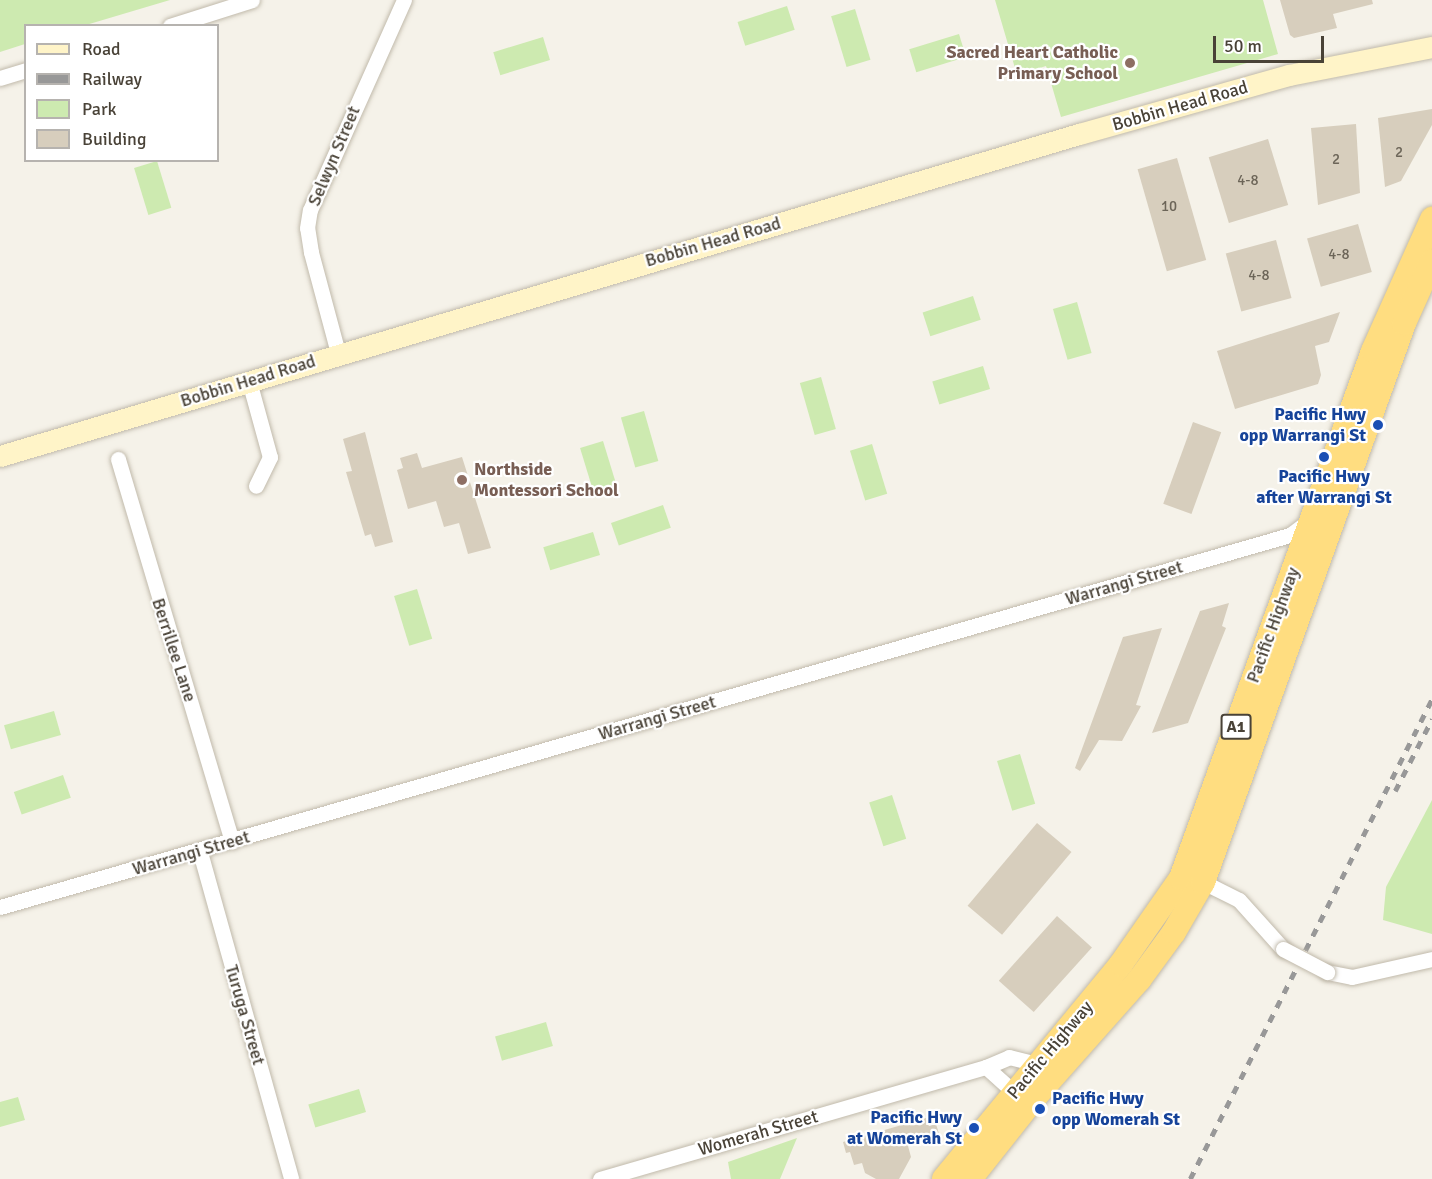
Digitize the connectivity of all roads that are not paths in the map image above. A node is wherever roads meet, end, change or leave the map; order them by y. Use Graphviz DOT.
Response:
graph roads {
  1 [pos="252,0"];
  2 [pos="404,0"];
  3 [pos="177,24"];
  4 [pos="1432,47"];
  5 [pos="24,71"];
  6 [pos="0,78"];
  7 [pos="1432,219"];
  8 [pos="1432,261"];
  9 [pos="338,353"];
  10 [pos="249,381"];
  11 [pos="0,456"];
  12 [pos="118,459"];
  13 [pos="256,486"];
  14 [pos="1311,520"];
  15 [pos="232,841"];
  16 [pos="200,852"];
  17 [pos="1203,882"];
  18 [pos="0,907"];
  19 [pos="1432,960"];
  20 [pos="1038,1064"];
  21 [pos="986,1067"];
  22 [pos="1015,1093"];
  23 [pos="291,1179"];
  24 [pos="600,1179"];
  25 [pos="944,1179"];
  26 [pos="970,1179"];
  1 -- 3 [label="street"];
  2 -- 9 [label="street, Selwyn Street"];
  4 -- 9 [label="main road, Bobbin Head Road"];
  5 -- 6 [label="street"];
  7 -- 14 [label="highway, Pacific Highway / A1"];
  8 -- 17 [label="highway, Pacific Highway / A1"];
  9 -- 10 [label="main road, Bobbin Head Road"];
  10 -- 11 [label="main road, Bobbin Head Road"];
  10 -- 13 [label="street"];
  12 -- 15 [label="street, Berrillee Lane"];
  14 -- 15 [label="street, Warrangi Street"];
  14 -- 20 [label="highway, Pacific Highway / A1"];
  15 -- 16 [label="street, Warrangi Street"];
  16 -- 18 [label="street, Warrangi Street"];
  16 -- 23 [label="street, Turuga Street"];
  17 -- 19 [label="street, bridge"];
  17 -- 26 [label="highway, Pacific Highway / A1"];
  20 -- 21 [label="street, Womerah Street"];
  20 -- 22 [label="highway, Pacific Highway / A1"];
  21 -- 22 [label="street"];
  21 -- 24 [label="street, Womerah Street"];
  22 -- 25 [label="highway, Pacific Highway / A1"];
}
